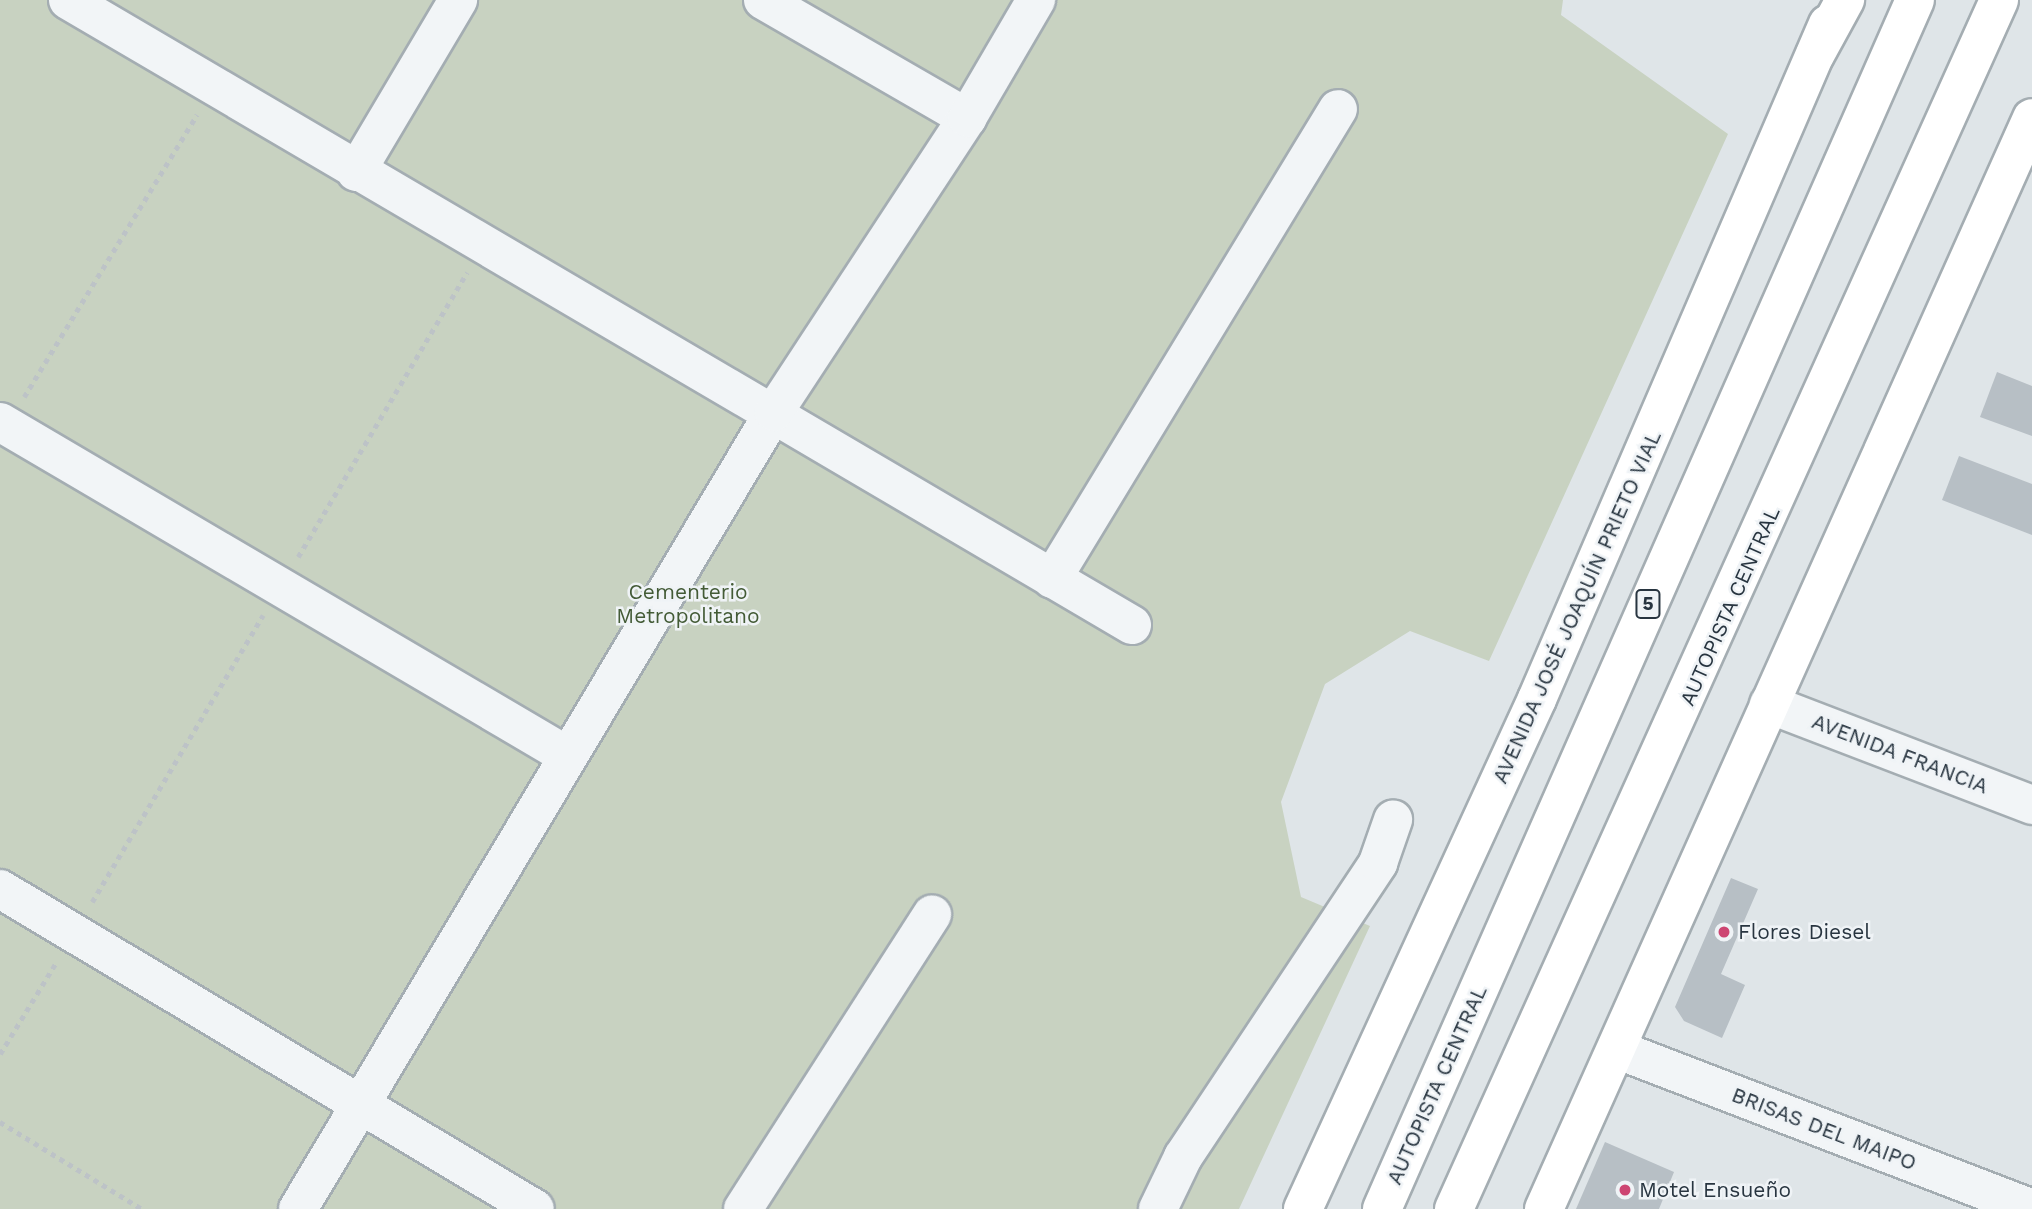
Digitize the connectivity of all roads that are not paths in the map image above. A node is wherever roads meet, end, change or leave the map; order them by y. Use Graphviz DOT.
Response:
graph roads {
  1 [pos="68,0"];
  2 [pos="458,0"];
  3 [pos="763,0"];
  4 [pos="1036,0"];
  5 [pos="1838,0"];
  6 [pos="1846,0"];
  7 [pos="1915,0"];
  8 [pos="2000,0"];
  9 [pos="1815,55"];
  10 [pos="1338,109"];
  11 [pos="967,118"];
  12 [pos="2032,118"];
  13 [pos="356,172"];
  14 [pos="774,412"];
  15 [pos="3,424"];
  16 [pos="1052,579"];
  17 [pos="1132,625"];
  18 [pos="1769,704"];
  19 [pos="568,756"];
  20 [pos="2032,805"];
  21 [pos="1393,820"];
  22 [pos="0,889"];
  23 [pos="932,915"];
  24 [pos="1616,1049"];
  25 [pos="360,1105"];
  26 [pos="298,1209"];
  27 [pos="535,1209"];
  28 [pos="743,1209"];
  29 [pos="1158,1209"];
  30 [pos="1303,1209"];
  31 [pos="1382,1209"];
  32 [pos="1454,1209"];
  33 [pos="1544,1209"];
  34 [pos="2032,1209"];
  1 -- 13 [label="street"];
  2 -- 13 [label="street"];
  3 -- 11 [label="street"];
  4 -- 11 [label="street"];
  5 -- 9 [label="main road, AVENIDA JOSÉ JOAQUÍN PRIETO VIAL"];
  6 -- 9 [label="main road"];
  7 -- 31 [label="main road, AUTOPISTA CENTRAL / 5"];
  8 -- 32 [label="main road, AUTOPISTA CENTRAL"];
  9 -- 30 [label="main road, AVENIDA JOSÉ JOAQUÍN PRIETO VIAL"];
  10 -- 16 [label="street"];
  11 -- 14 [label="street"];
  12 -- 18 [label="main road"];
  13 -- 14 [label="street"];
  14 -- 16 [label="street"];
  14 -- 19 [label="street"];
  15 -- 19 [label="street"];
  16 -- 17 [label="street"];
  18 -- 20 [label="street, AVENIDA FRANCIA"];
  18 -- 24 [label="main road"];
  19 -- 25 [label="street"];
  21 -- 29 [label="street"];
  22 -- 25 [label="street"];
  23 -- 28 [label="street"];
  24 -- 33 [label="main road"];
  24 -- 34 [label="street, BRISAS DEL MAIPO"];
  25 -- 26 [label="street"];
  25 -- 27 [label="street"];
}
